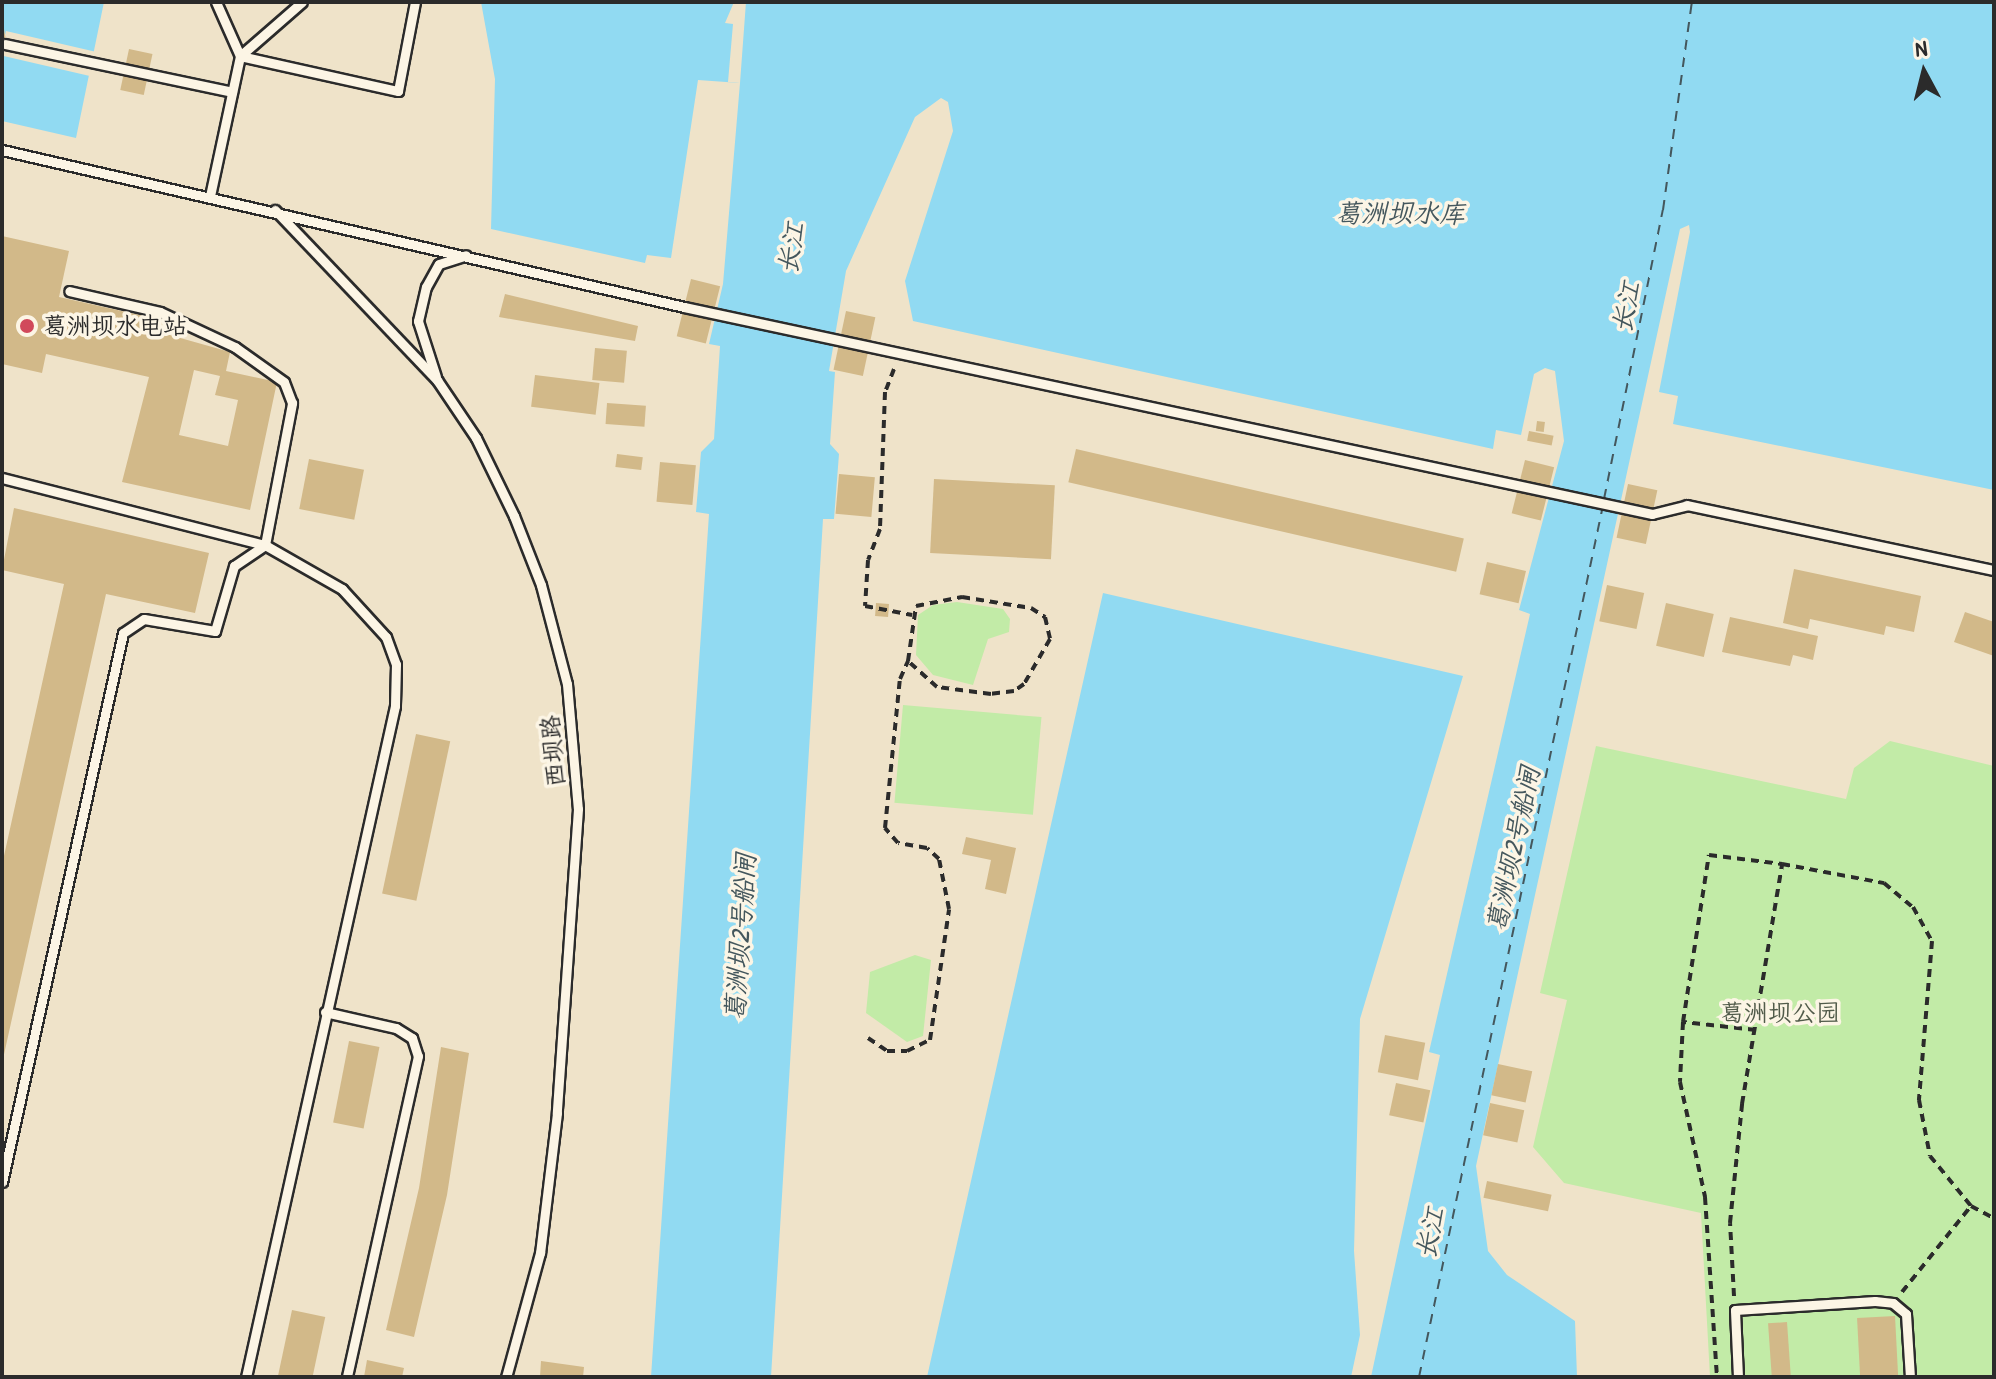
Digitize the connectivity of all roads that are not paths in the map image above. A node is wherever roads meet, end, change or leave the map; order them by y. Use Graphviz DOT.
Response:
graph roads {
  1 [pos="216,2"];
  2 [pos="302,2"];
  3 [pos="415,2"];
  4 [pos="5,44"];
  5 [pos="240,56"];
  6 [pos="232,92"];
  7 [pos="2,150"];
  8 [pos="210,196"];
  9 [pos="275,210"];
  10 [pos="466,255"];
  11 [pos="69,291"];
  12 [pos="437,380"];
  13 [pos="2,478"];
  14 [pos="265,545"];
  15 [pos="1994,570"];
  16 [pos="325,1012"];
  17 [pos="2,1182"];
  18 [pos="246,1377"];
  19 [pos="347,1377"];
  20 [pos="506,1377"];
  21 [pos="1738,1377"];
  22 [pos="1910,1377"];
  1 -- 5 [label="lane"];
  2 -- 5 [label="lane"];
  3 -- 5 [label="lane"];
  4 -- 6 [label="lane"];
  5 -- 6 [label="lane"];
  6 -- 8 [label="lane"];
  7 -- 8 [label="lane"];
  8 -- 9 [label="lane"];
  9 -- 10 [label="lane"];
  9 -- 12 [label="lane, 西坝路"];
  10 -- 12 [label="lane"];
  10 -- 15 [label="lane"];
  11 -- 14 [label="lane"];
  12 -- 20 [label="lane, 西坝路"];
  13 -- 14 [label="lane"];
  14 -- 16 [label="lane"];
  14 -- 17 [label="lane"];
  16 -- 18 [label="lane"];
  16 -- 19 [label="lane"];
  21 -- 22 [label="lane"];
}
